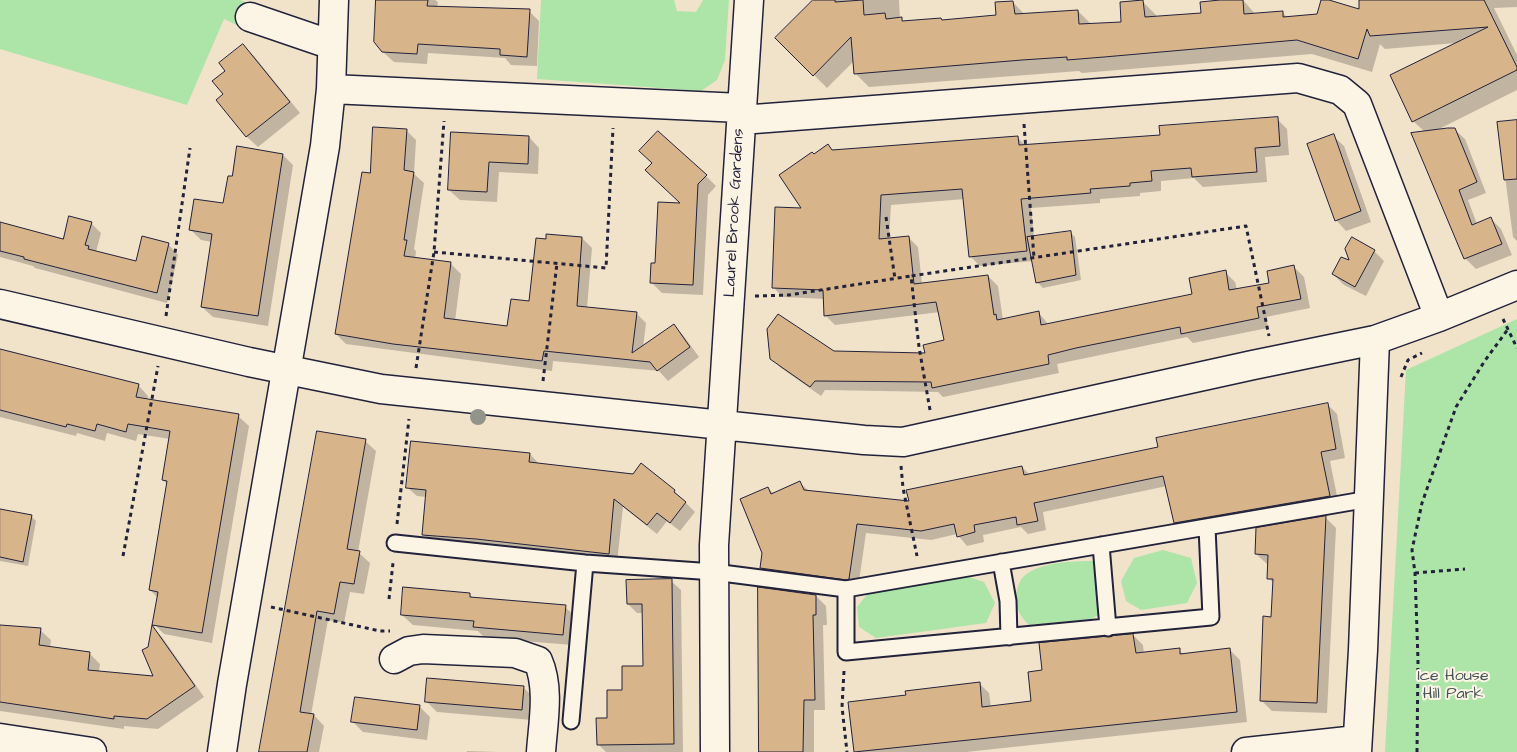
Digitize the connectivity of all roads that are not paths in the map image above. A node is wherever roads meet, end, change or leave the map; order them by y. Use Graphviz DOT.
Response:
graph roads {
  1 [pos="334,0"];
  2 [pos="748,0"];
  3 [pos="250,17"];
  4 [pos="332,45"];
  5 [pos="331,89"];
  6 [pos="741,114"];
  7 [pos="1517,285"];
  8 [pos="0,304"];
  9 [pos="1439,317"];
  10 [pos="1375,340"];
  11 [pos="287,370"];
  12 [pos="722,425"];
  13 [pos="1370,499"];
  14 [pos="1207,527"];
  15 [pos="395,543"];
  16 [pos="1101,545"];
  17 [pos="1001,562"];
  18 [pos="585,563"];
  19 [pos="714,572"];
  20 [pos="846,589"];
  21 [pos="1108,628"];
  22 [pos="1009,637"];
  23 [pos="394,659"];
  24 [pos="571,721"];
  25 [pos="0,738"];
  26 [pos="1357,746"];
  27 [pos="92,752"];
  28 [pos="222,752"];
  29 [pos="541,752"];
  30 [pos="714,752"];
  31 [pos="1246,752"];
  1 -- 4 [label="street"];
  2 -- 6 [label="street, Laurel Brook Gardens"];
  3 -- 4 [label="street"];
  4 -- 5 [label="street"];
  5 -- 6 [label="street"];
  5 -- 11 [label="street"];
  6 -- 9 [label="street"];
  6 -- 12 [label="street, Laurel Brook Gardens"];
  7 -- 9 [label="street"];
  8 -- 11 [label="street"];
  9 -- 10 [label="street"];
  10 -- 12 [label="street"];
  10 -- 13 [label="street"];
  11 -- 12 [label="street"];
  11 -- 28 [label="street"];
  12 -- 19 [label="street, Laurel Brook Gardens"];
  13 -- 14 [label="lane"];
  13 -- 26 [label="street"];
  14 -- 16 [label="lane"];
  14 -- 21 [label="lane"];
  15 -- 18 [label="lane"];
  16 -- 17 [label="lane"];
  16 -- 21 [label="lane"];
  17 -- 20 [label="lane"];
  17 -- 22 [label="lane"];
  18 -- 19 [label="lane"];
  18 -- 24 [label="lane"];
  19 -- 20 [label="lane"];
  19 -- 30 [label="street, Laurel Brook Gardens"];
  20 -- 22 [label="lane"];
  21 -- 22 [label="lane"];
  23 -- 29 [label="street"];
  25 -- 27 [label="street"];
  26 -- 31 [label="street"];
}
